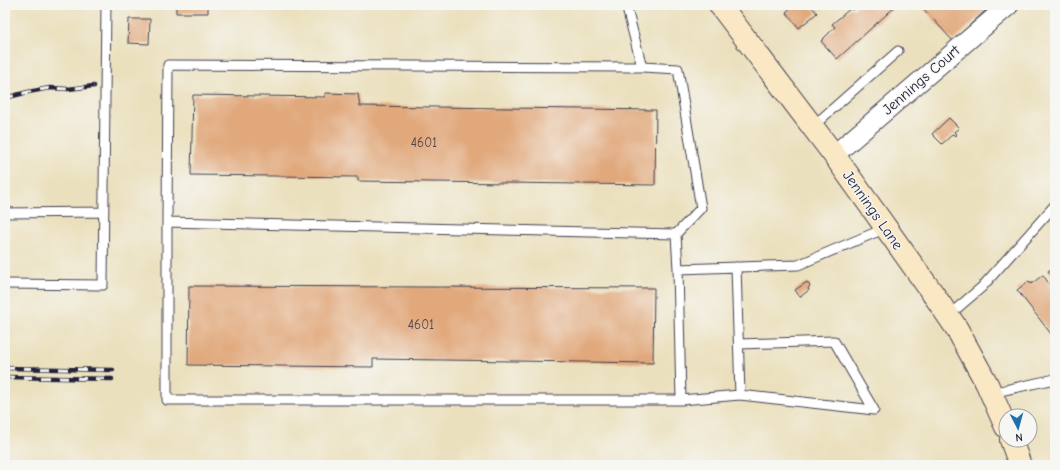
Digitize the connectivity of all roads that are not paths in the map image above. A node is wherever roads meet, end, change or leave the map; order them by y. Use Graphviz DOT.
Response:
graph roads {
  1 [pos="106,5"];
  2 [pos="626,5"];
  3 [pos="720,5"];
  4 [pos="1009,5"];
  5 [pos="898,52"];
  6 [pos="642,67"];
  7 [pos="812,127"];
  8 [pos="834,155"];
  9 [pos="1055,205"];
  10 [pos="103,212"];
  11 [pos="5,213"];
  12 [pos="167,222"];
  13 [pos="886,228"];
  14 [pos="676,234"];
  15 [pos="736,267"];
  16 [pos="678,269"];
  17 [pos="5,284"];
  18 [pos="948,316"];
  19 [pos="739,344"];
  20 [pos="1055,379"];
  21 [pos="740,394"];
  22 [pos="991,394"];
  23 [pos="681,400"];
  24 [pos="998,410"];
  25 [pos="1014,448"];
  26 [pos="1020,465"];
  1 -- 10 [label="lane"];
  2 -- 6 [label="lane"];
  3 -- 7 [label="street, Jennings Lane"];
  4 -- 8 [label="street, Jennings Court"];
  5 -- 7 [label="lane"];
  6 -- 12 [label="lane"];
  6 -- 14 [label="lane"];
  7 -- 8 [label="street, Jennings Lane"];
  8 -- 13 [label="street, Jennings Lane"];
  9 -- 18 [label="lane"];
  10 -- 11 [label="lane"];
  10 -- 17 [label="lane"];
  12 -- 14 [label="lane"];
  12 -- 23 [label="lane"];
  13 -- 15 [label="lane"];
  13 -- 18 [label="street, Jennings Lane"];
  14 -- 16 [label="lane"];
  15 -- 16 [label="lane"];
  15 -- 19 [label="lane"];
  16 -- 23 [label="lane"];
  18 -- 22 [label="street, Jennings Lane"];
  19 -- 21 [label="lane"];
  19 -- 21 [label="lane"];
  20 -- 22 [label="lane"];
  21 -- 23 [label="lane"];
  22 -- 24 [label="street, Jennings Lane"];
  25 -- 26 [label="street"];
}
